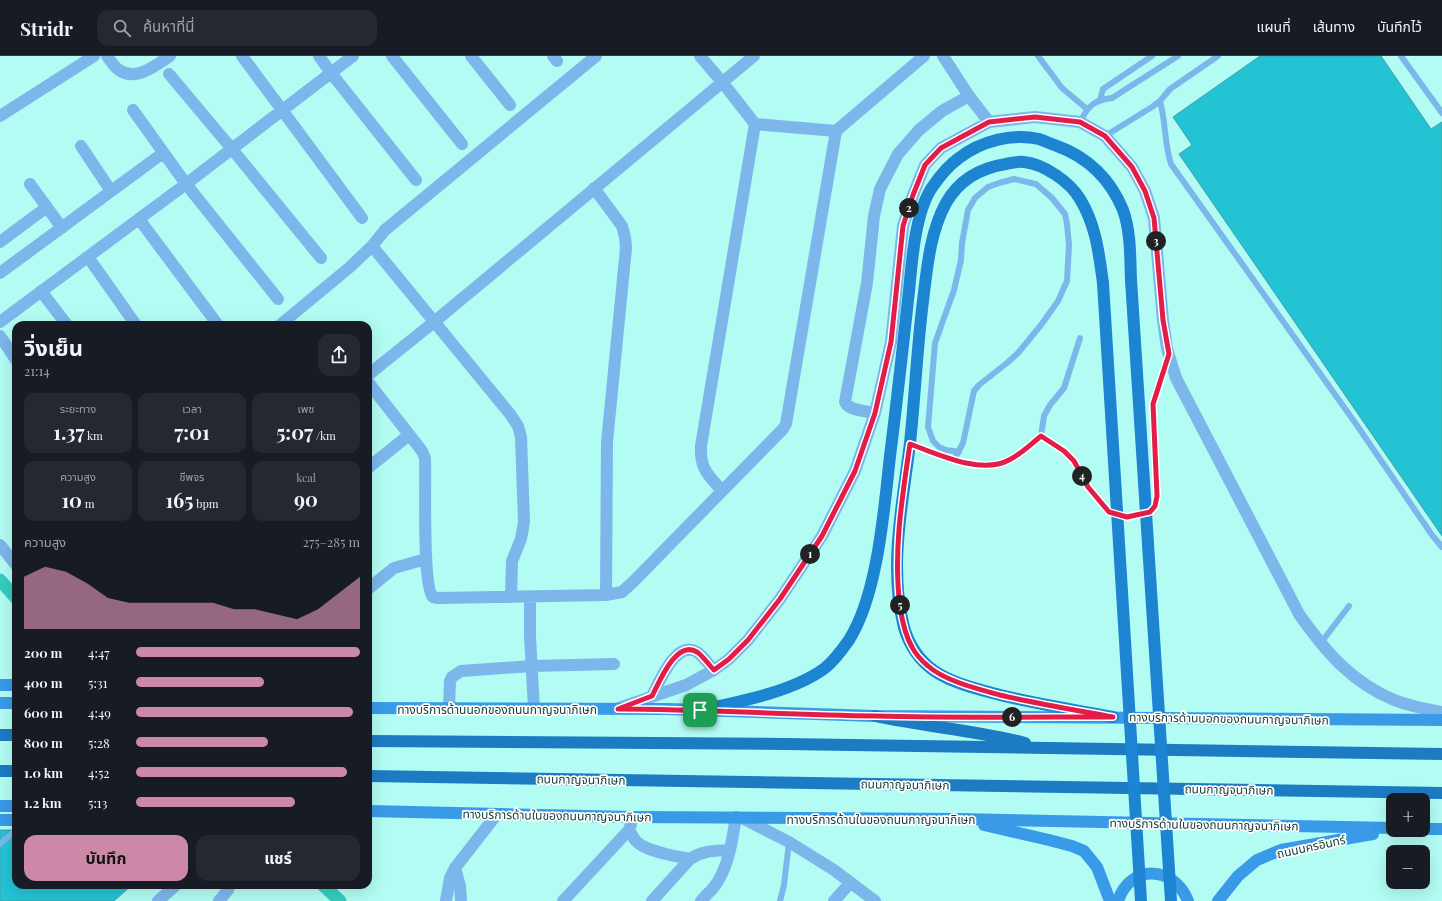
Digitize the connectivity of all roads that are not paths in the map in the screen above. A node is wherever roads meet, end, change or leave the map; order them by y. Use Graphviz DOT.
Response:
graph roads {
  1 [pos="94,56"];
  2 [pos="107,56"];
  3 [pos="170,56"];
  4 [pos="242,56"];
  5 [pos="319,56"];
  6 [pos="353,56"];
  7 [pos="392,56"];
  8 [pos="471,56"];
  9 [pos="596,56"];
  10 [pos="700,56"];
  11 [pos="754,56"];
  12 [pos="924,56"];
  13 [pos="943,56"];
  14 [pos="1038,56"];
  15 [pos="1152,56"];
  16 [pos="1178,56"];
  17 [pos="1218,56"];
  18 [pos="1401,56"];
  19 [pos="331,73"];
  20 [pos="169,74"];
  21 [pos="723,83"];
  22 [pos="969,96"];
  23 [pos="1100,100"];
  24 [pos="1160,101"];
  25 [pos="510,105"];
  26 [pos="1087,109"];
  27 [pos="133,110"];
  28 [pos="281,111"];
  29 [pos="1442,113"];
  30 [pos="0,116"];
  31 [pos="989,122"];
  32 [pos="1080,122"];
  33 [pos="755,124"];
  34 [pos="836,131"];
  35 [pos="1105,136"];
  36 [pos="462,144"];
  37 [pos="81,146"];
  38 [pos="232,149"];
  39 [pos="163,153"];
  40 [pos="416,180"];
  41 [pos="30,184"];
  42 [pos="186,184"];
  43 [pos="594,188"];
  44 [pos="112,191"];
  45 [pos="47,207"];
  46 [pos="362,218"];
  47 [pos="139,219"];
  48 [pos="62,228"];
  49 [pos="0,242"];
  50 [pos="372,246"];
  51 [pos="88,257"];
  52 [pos="321,258"];
  53 [pos="0,273"];
  54 [pos="41,291"];
  55 [pos="278,300"];
  56 [pos="64,321"];
  57 [pos="133,321"];
  58 [pos="215,321"];
  59 [pos="285,321"];
  60 [pos="0,322"];
  61 [pos="434,322"];
  62 [pos="0,336"];
  63 [pos="1080,338"];
  64 [pos="12,354"];
  65 [pos="1169,354"];
  66 [pos="372,372"];
  67 [pos="372,387"];
  68 [pos="875,413"];
  69 [pos="409,435"];
  70 [pos="1041,436"];
  71 [pos="910,444"];
  72 [pos="958,452"];
  73 [pos="954,460"];
  74 [pos="372,465"];
  75 [pos="722,491"];
  76 [pos="0,545"];
  77 [pos="1442,547"];
  78 [pos="426,559"];
  79 [pos="12,560"];
  80 [pos="372,586"];
  81 [pos="606,595"];
  82 [pos="511,597"];
  83 [pos="530,597"];
  84 [pos="1349,606"];
  85 [pos="1320,644"];
  86 [pos="614,664"];
  87 [pos="532,666"];
  88 [pos="714,670"];
  89 [pos="0,685"];
  90 [pos="12,686"];
  91 [pos="652,696"];
  92 [pos="0,703"];
  93 [pos="12,703"];
  94 [pos="372,708"];
  95 [pos="449,709"];
  96 [pos="534,709"];
  97 [pos="618,709"];
  98 [pos="700,710"];
  99 [pos="1442,712"];
  100 [pos="875,716"];
  101 [pos="1113,717"];
  102 [pos="1442,720"];
  103 [pos="0,735"];
  104 [pos="12,736"];
  105 [pos="372,741"];
  106 [pos="1042,748"];
  107 [pos="1442,754"];
  108 [pos="0,771"];
  109 [pos="12,771"];
  110 [pos="372,776"];
  111 [pos="1442,793"];
  112 [pos="0,806"];
  113 [pos="12,806"];
  114 [pos="372,811"];
  115 [pos="497,814"];
  116 [pos="632,817"];
  117 [pos="739,818"];
  118 [pos="961,819"];
  119 [pos="0,820"];
  120 [pos="12,820"];
  121 [pos="1386,828"];
  122 [pos="1430,829"];
  123 [pos="1442,829"];
  124 [pos="629,830"];
  125 [pos="1386,832"];
  126 [pos="12,834"];
  127 [pos="789,842"];
  128 [pos="0,844"];
  129 [pos="730,850"];
  130 [pos="690,859"];
  131 [pos="455,868"];
  132 [pos="850,883"];
  133 [pos="172,889"];
  134 [pos="228,889"];
  135 [pos="158,901"];
  136 [pos="219,901"];
  137 [pos="446,901"];
  138 [pos="461,901"];
  139 [pos="563,901"];
  140 [pos="652,901"];
  141 [pos="701,901"];
  142 [pos="780,901"];
  143 [pos="834,901"];
  144 [pos="875,901"];
  145 [pos="1110,901"];
  146 [pos="1118,901"];
  147 [pos="1141,901"];
  148 [pos="1171,901"];
  149 [pos="1188,901"];
  150 [pos="1218,901"];
  1 -- 30 [label="street"];
  2 -- 3 [label="street"];
  4 -- 28 [label="street"];
  5 -- 19 [label="street"];
  6 -- 19 [label="street"];
  7 -- 36 [label="street"];
  8 -- 25 [label="street"];
  9 -- 50 [label="street"];
  10 -- 21 [label="street"];
  11 -- 21 [label="street"];
  12 -- 34 [label="street"];
  13 -- 22 [label="street"];
  14 -- 26 [label="lane"];
  15 -- 23 [label="lane"];
  16 -- 23 [label="lane"];
  17 -- 24 [label="lane"];
  18 -- 29 [label="lane"];
  19 -- 28 [label="street"];
  19 -- 40 [label="street"];
  20 -- 38 [label="street"];
  21 -- 33 [label="street"];
  21 -- 43 [label="street"];
  22 -- 31 [label="street"];
  22 -- 68 [label="street"];
  23 -- 26 [label="lane"];
  24 -- 35 [label="lane"];
  24 -- 77 [label="lane"];
  26 -- 32 [label="lane"];
  27 -- 39 [label="street"];
  28 -- 38 [label="street"];
  28 -- 46 [label="street"];
  31 -- 32 [label="street"];
  31 -- 68 [label="street"];
  32 -- 35 [label="street"];
  33 -- 34 [label="street"];
  33 -- 75 [label="street"];
  34 -- 75 [label="street"];
  35 -- 65 [label="street"];
  37 -- 44 [label="street"];
  38 -- 42 [label="street"];
  38 -- 52 [label="street"];
  39 -- 42 [label="street"];
  39 -- 44 [label="street"];
  41 -- 45 [label="street"];
  42 -- 47 [label="street"];
  42 -- 55 [label="street"];
  43 -- 61 [label="street"];
  43 -- 81 [label="street"];
  44 -- 48 [label="street"];
  45 -- 48 [label="street"];
  45 -- 49 [label="street"];
  47 -- 51 [label="street"];
  47 -- 58 [label="street"];
  48 -- 53 [label="street"];
  50 -- 59 [label="street"];
  50 -- 61 [label="street"];
  51 -- 54 [label="street"];
  51 -- 57 [label="street"];
  54 -- 56 [label="street"];
  54 -- 60 [label="street"];
  61 -- 66 [label="street"];
  61 -- 82 [label="street"];
  62 -- 64 [label="street"];
  63 -- 70 [label="lane"];
  65 -- 70 [label="lane"];
  65 -- 85 [label="street"];
  67 -- 69 [label="street"];
  68 -- 88 [label="street"];
  69 -- 74 [label="street"];
  69 -- 78 [label="street"];
  70 -- 73 [label="lane"];
  71 -- 73 [label="lane"];
  71 -- 101 [label="main road"];
  71 -- 147 [label="main road, bridge"];
  72 -- 72 [label="lane"];
  72 -- 73 [label="lane"];
  75 -- 81 [label="street"];
  76 -- 79 [label="street"];
  78 -- 80 [label="street"];
  78 -- 82 [label="street"];
  81 -- 83 [label="street"];
  82 -- 83 [label="street"];
  83 -- 87 [label="street"];
  84 -- 85 [label="lane"];
  85 -- 99 [label="street"];
  86 -- 87 [label="street"];
  87 -- 95 [label="street"];
  87 -- 96 [label="street"];
  88 -- 91 [label="street"];
  88 -- 91 [label="street"];
  89 -- 90 [label="main road"];
  91 -- 97 [label="street"];
  92 -- 93 [label="main road"];
  94 -- 95 [label="main road, ทางบริการด้านนอกของถนนกาญจนาภิเษก"];
  95 -- 96 [label="main road, ทางบริการด้านนอกของถนนกาญจนาภิเษก"];
  96 -- 97 [label="main road, ทางบริการด้านนอกของถนนกาญจนาภิเษก"];
  97 -- 98 [label="main road, ทางบริการด้านนอกของถนนกาญจนาภิเษก"];
  98 -- 100 [label="main road, ทางบริการด้านนอกของถนนกาญจนาภิเษก"];
  98 -- 148 [label="main road, bridge"];
  100 -- 101 [label="main road, ทางบริการด้านนอกของถนนกาญจนาภิเษก"];
  100 -- 106 [label="highway"];
  101 -- 102 [label="main road, ทางบริการด้านนอกของถนนกาญจนาภิเษก"];
  103 -- 104 [label="highway"];
  105 -- 106 [label="highway"];
  106 -- 107 [label="highway"];
  108 -- 109 [label="highway"];
  110 -- 111 [label="highway, ถนนกาญจนาภิเษก"];
  112 -- 113 [label="main road"];
  114 -- 115 [label="main road, ทางบริการด้านในของถนนกาญจนาภิเษก"];
  115 -- 116 [label="main road, ทางบริการด้านในของถนนกาญจนาภิเษก"];
  115 -- 131 [label="street"];
  116 -- 117 [label="main road, ทางบริการด้านในของถนนกาญจนาภิเษก"];
  116 -- 124 [label="street"];
  117 -- 118 [label="main road, ทางบริการด้านในของถนนกาญจนาภิเษก"];
  117 -- 127 [label="street"];
  117 -- 129 [label="street"];
  118 -- 121 [label="main road, ทางบริการด้านในของถนนกาญจนาภิเษก"];
  118 -- 145 [label="main road"];
  119 -- 120 [label="main road"];
  122 -- 123 [label="main road"];
  124 -- 130 [label="street"];
  124 -- 139 [label="street"];
  125 -- 150 [label="main road, ถนนนครอินทร์"];
  126 -- 128 [label="lane"];
  127 -- 132 [label="street"];
  127 -- 142 [label="lane"];
  129 -- 130 [label="street"];
  129 -- 141 [label="street"];
  130 -- 140 [label="street"];
  131 -- 137 [label="street"];
  131 -- 138 [label="street"];
  132 -- 143 [label="street"];
  132 -- 144 [label="street"];
  133 -- 135 [label="street"];
  134 -- 136 [label="street"];
  146 -- 149 [label="main road"];
}
